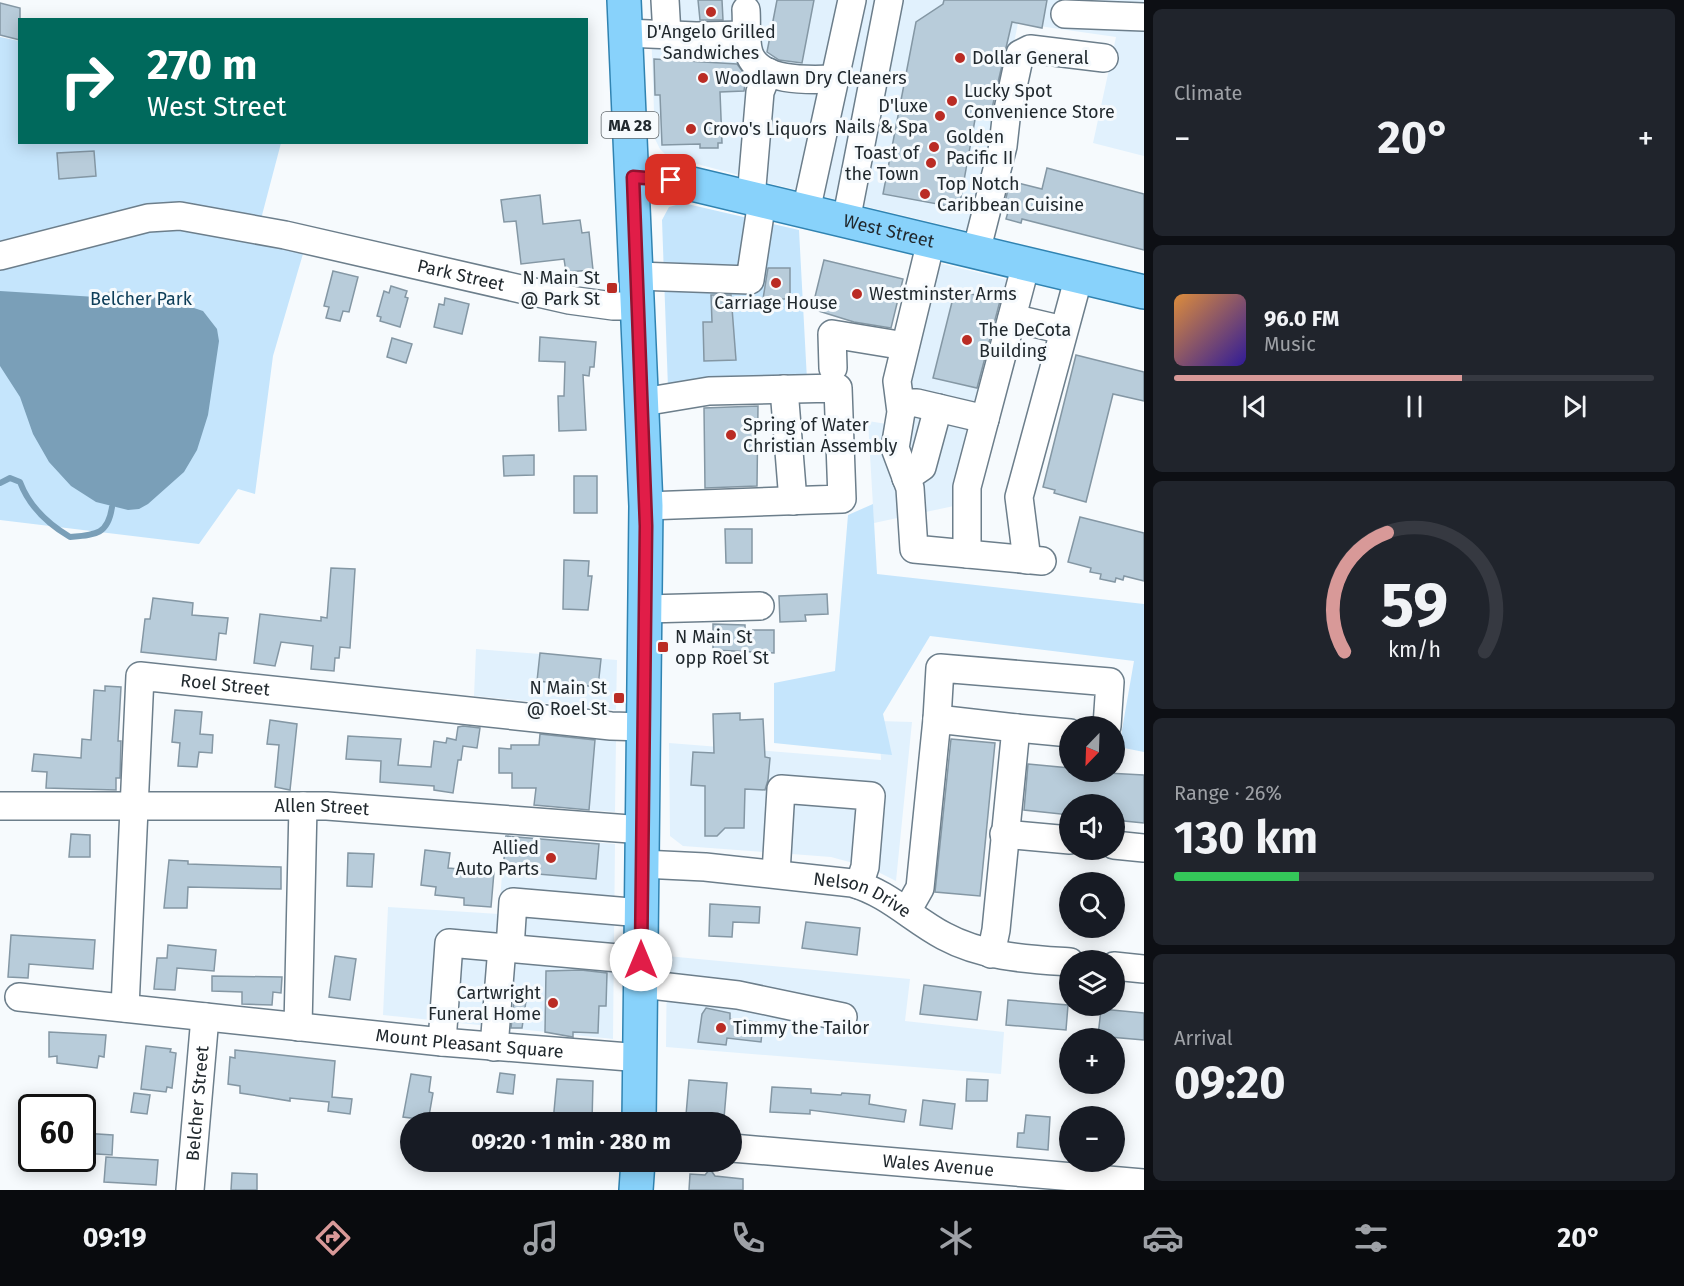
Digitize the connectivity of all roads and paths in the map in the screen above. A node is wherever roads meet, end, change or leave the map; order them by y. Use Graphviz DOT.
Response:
graph roads {
  1 [pos="624,0"];
  2 [pos="665,0"];
  3 [pos="852,0"];
  4 [pos="889,0"];
  5 [pos="1065,14"];
  6 [pos="1144,17"];
  7 [pos="626,33"];
  8 [pos="667,35"];
  9 [pos="1104,58"];
  10 [pos="768,72"];
  11 [pos="835,79"];
  12 [pos="633,177"];
  13 [pos="756,199"];
  14 [pos="806,211"];
  15 [pos="846,221"];
  16 [pos="931,242"];
  17 [pos="976,252"];
  18 [pos="0,256"];
  19 [pos="1026,264"];
  20 [pos="1080,276"];
  21 [pos="638,291"];
  22 [pos="1144,292"];
  23 [pos="1012,318"];
  24 [pos="1063,330"];
  25 [pos="905,346"];
  26 [pos="833,368"];
  27 [pos="784,389"];
  28 [pos="643,402"];
  29 [pos="901,403"];
  30 [pos="938,408"];
  31 [pos="985,419"];
  32 [pos="906,478"];
  33 [pos="793,501"];
  34 [pos="646,506"];
  35 [pos="966,554"];
  36 [pos="760,606"];
  37 [pos="646,609"];
  38 [pos="1108,716"];
  39 [pos="937,719"];
  40 [pos="644,727"];
  41 [pos="1016,728"];
  42 [pos="1059,732"];
  43 [pos="0,806"];
  44 [pos="303,806"];
  45 [pos="134,807"];
  46 [pos="643,830"];
  47 [pos="1004,834"];
  48 [pos="1059,839"];
  49 [pos="1125,846"];
  50 [pos="1144,848"];
  51 [pos="642,864"];
  52 [pos="776,873"];
  53 [pos="860,885"];
  54 [pos="907,911"];
  55 [pos="642,913"];
  56 [pos="506,948"];
  57 [pos="991,954"];
  58 [pos="1059,961"];
  59 [pos="1125,967"];
  60 [pos="1144,969"];
  61 [pos="641,972"];
  62 [pos="19,997"];
  63 [pos="125,1008"];
  64 [pos="205,1017"];
  65 [pos="843,1017"];
  66 [pos="297,1027"];
  67 [pos="442,1042"];
  68 [pos="494,1047"];
  69 [pos="641,1058"];
  70 [pos="639,1112"];
  71 [pos="742,1149"];
  72 [pos="637,1172"];
  73 [pos="1144,1184"];
  74 [pos="190,1190"];
  75 [pos="636,1190"];
  1 -- 7 [label="main road, MA 28"];
  2 -- 8 [label="street"];
  3 -- 11 [label="street"];
  4 -- 15 [label="street"];
  5 -- 6 [label="street"];
  7 -- 8 [label="street"];
  7 -- 12 [label="main road, MA 28"];
  8 -- 10 [label="street"];
  9 -- 17 [label="street"];
  10 -- 11 [label="street"];
  10 -- 13 [label="street"];
  11 -- 14 [label="street"];
  12 -- 13 [label="main road, West Street"];
  12 -- 21 [label="main road, MA 28"];
  13 -- 14 [label="main road, West Street"];
  13 -- 21 [label="street, Park Street"];
  14 -- 15 [label="main road, West Street"];
  15 -- 16 [label="main road, West Street"];
  16 -- 17 [label="main road, West Street"];
  16 -- 25 [label="street"];
  17 -- 19 [label="main road, West Street"];
  18 -- 21 [label="street, Park Street"];
  19 -- 20 [label="main road, West Street"];
  19 -- 23 [label="street"];
  20 -- 22 [label="main road, West Street"];
  20 -- 24 [label="street"];
  21 -- 28 [label="main road, MA 28"];
  23 -- 24 [label="street"];
  23 -- 31 [label="street"];
  24 -- 35 [label="street"];
  25 -- 26 [label="street"];
  25 -- 29 [label="street"];
  27 -- 28 [label="street"];
  27 -- 33 [label="street"];
  27 -- 33 [label="street"];
  28 -- 34 [label="main road, MA 28"];
  29 -- 30 [label="street"];
  29 -- 32 [label="street"];
  30 -- 31 [label="street"];
  30 -- 32 [label="street"];
  31 -- 35 [label="street"];
  32 -- 35 [label="street"];
  33 -- 34 [label="street"];
  34 -- 37 [label="main road, MA 28"];
  36 -- 37 [label="street"];
  37 -- 40 [label="main road, MA 28"];
  38 -- 39 [label="street"];
  39 -- 41 [label="street"];
  39 -- 54 [label="street"];
  40 -- 45 [label="street, Roel Street"];
  40 -- 46 [label="main road, MA 28"];
  41 -- 42 [label="street"];
  41 -- 47 [label="street"];
  43 -- 45 [label="street, Allen Street"];
  44 -- 45 [label="street, Allen Street"];
  44 -- 46 [label="street, Allen Street"];
  44 -- 66 [label="street"];
  45 -- 63 [label="street, Roel Street"];
  46 -- 51 [label="main road, MA 28"];
  47 -- 48 [label="street"];
  47 -- 57 [label="street"];
  49 -- 50 [label="street"];
  51 -- 52 [label="street, Nelson Drive"];
  51 -- 55 [label="main road, MA 28"];
  52 -- 53 [label="street, Nelson Drive"];
  52 -- 53 [label="street"];
  53 -- 54 [label="street, Nelson Drive"];
  54 -- 57 [label="street, Nelson Drive"];
  55 -- 56 [label="street"];
  55 -- 61 [label="main road, MA 28"];
  56 -- 61 [label="street"];
  56 -- 67 [label="street"];
  56 -- 68 [label="street"];
  57 -- 58 [label="street, Nelson Drive"];
  59 -- 60 [label="street"];
  61 -- 65 [label="street"];
  61 -- 69 [label="main road, MA 28"];
  62 -- 63 [label="street, Mount Pleasant Square"];
  63 -- 64 [label="street, Mount Pleasant Square"];
  64 -- 66 [label="street, Mount Pleasant Square"];
  64 -- 74 [label="street, Belcher Street"];
  66 -- 67 [label="street, Mount Pleasant Square"];
  67 -- 68 [label="street, Mount Pleasant Square"];
  68 -- 69 [label="street, Mount Pleasant Square"];
  69 -- 70 [label="main road, MA 28"];
  71 -- 73 [label="street, Wales Avenue"];
  72 -- 75 [label="main road"];
}
